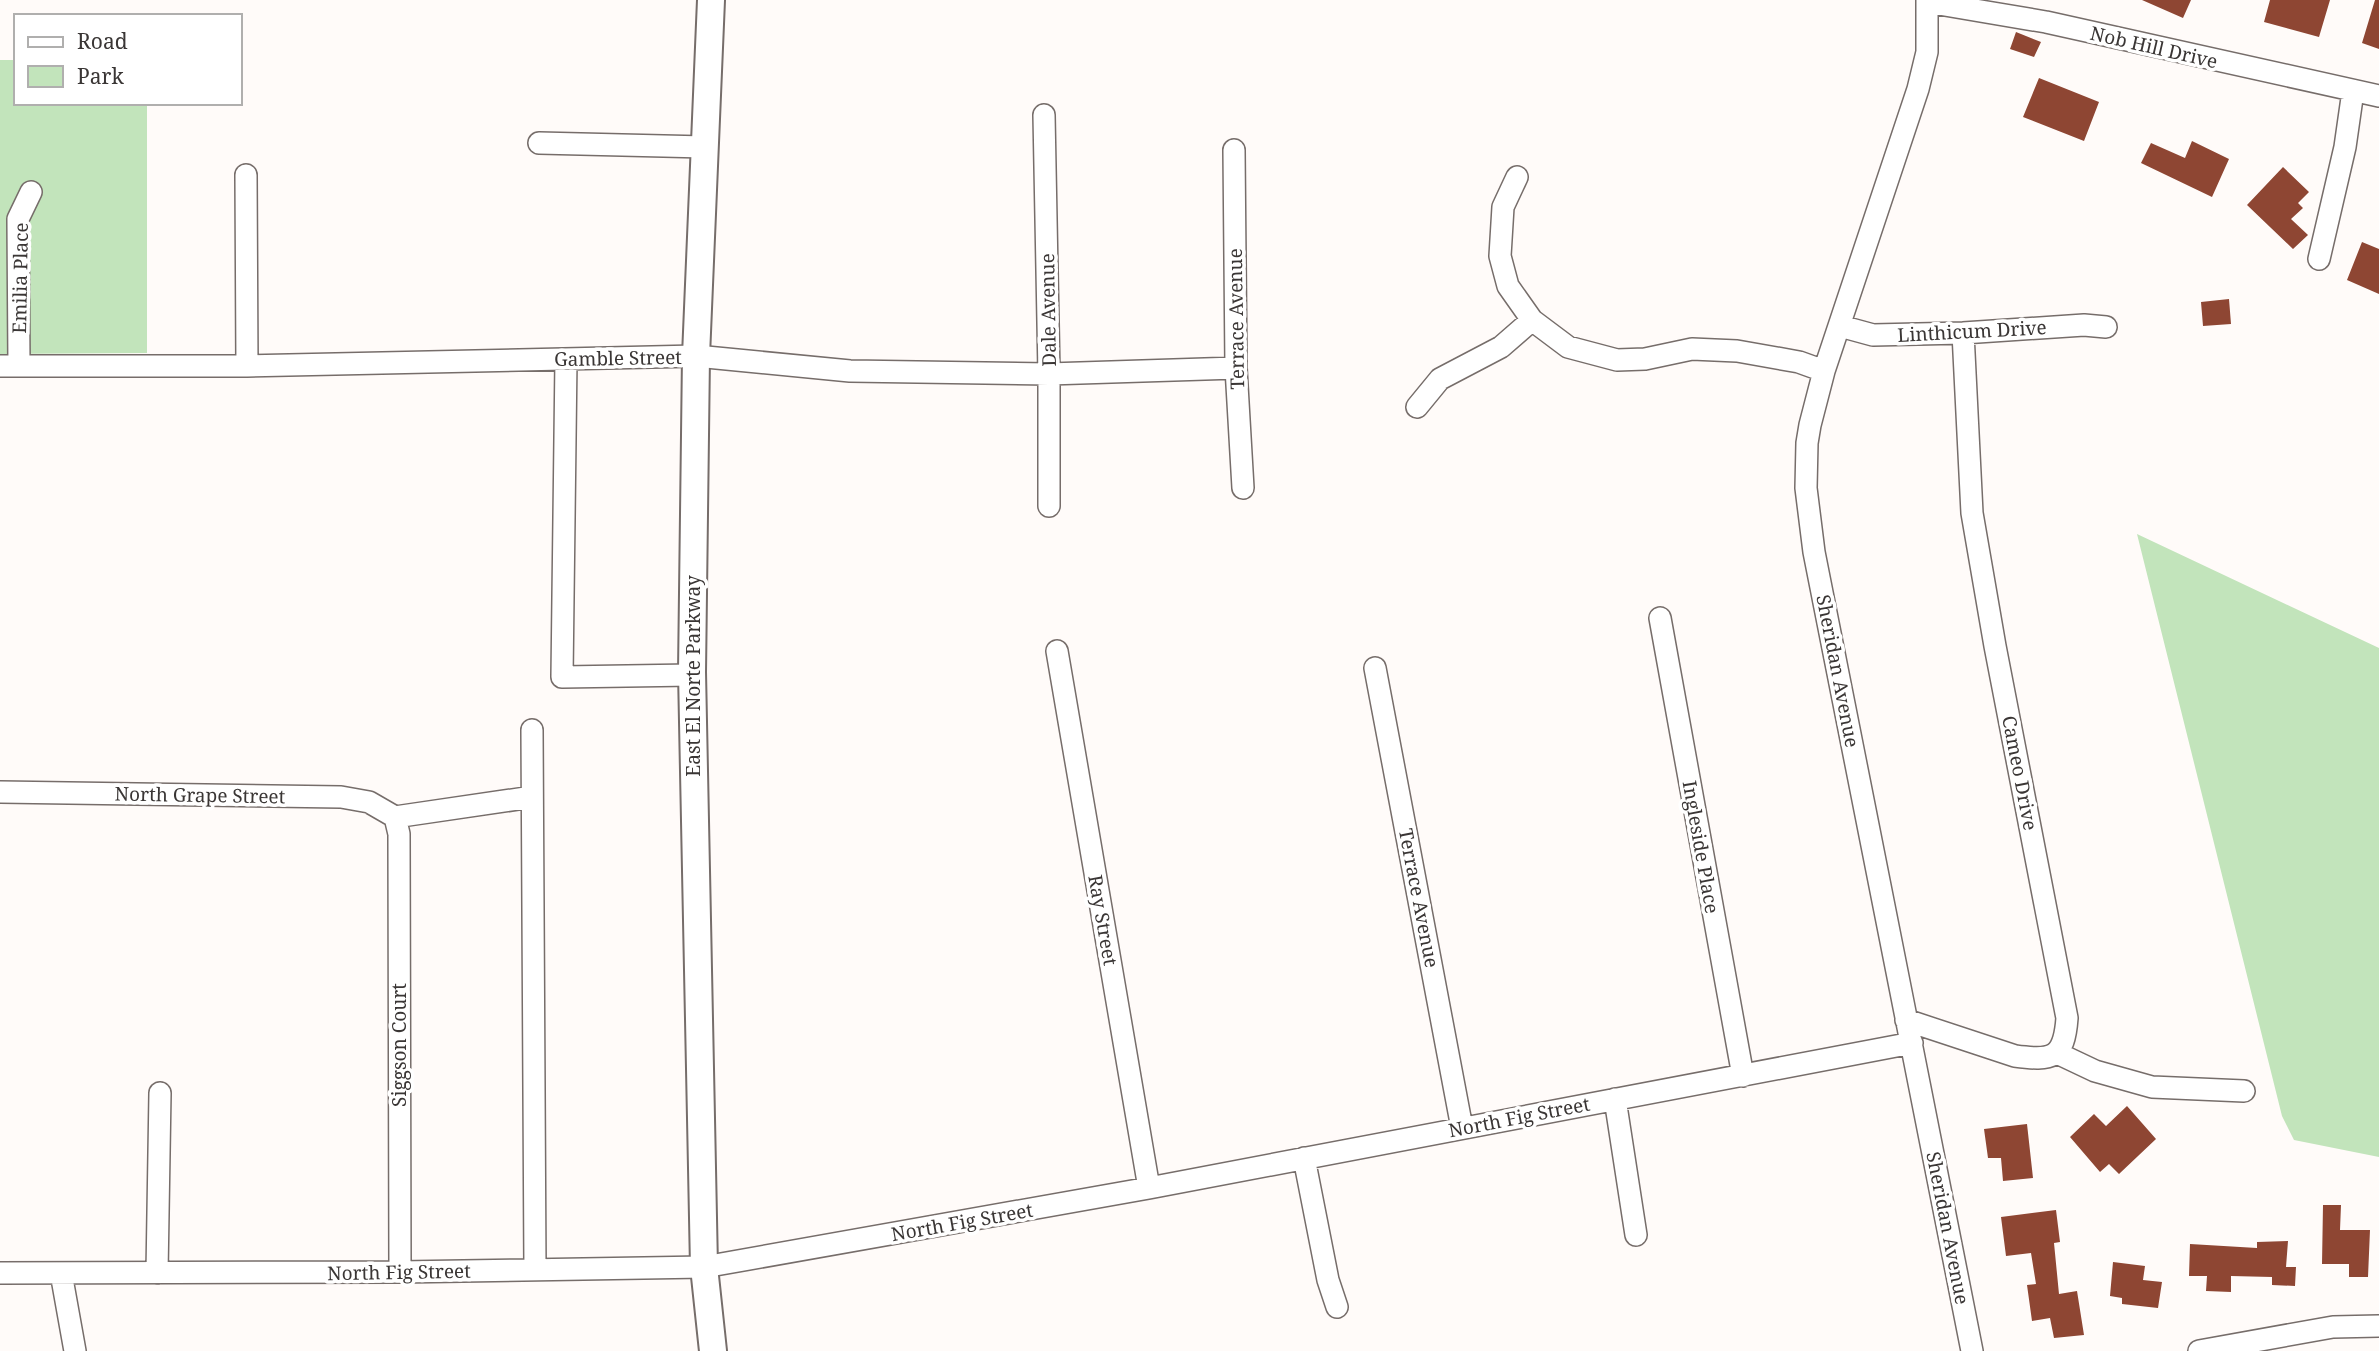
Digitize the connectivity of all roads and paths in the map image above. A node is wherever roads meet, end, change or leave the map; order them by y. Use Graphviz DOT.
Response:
graph roads {
  1 [pos="710,0"];
  2 [pos="1927,1"];
  3 [pos="2353,91"];
  4 [pos="2379,96"];
  5 [pos="1044,115"];
  6 [pos="539,143"];
  7 [pos="705,147"];
  8 [pos="1234,150"];
  9 [pos="246,175"];
  10 [pos="1517,177"];
  11 [pos="31,192"];
  12 [pos="2319,259"];
  13 [pos="1532,320"];
  14 [pos="1840,326"];
  15 [pos="2106,327"];
  16 [pos="1963,333"];
  17 [pos="696,356"];
  18 [pos="566,359"];
  19 [pos="10,366"];
  20 [pos="247,366"];
  21 [pos="1236,368"];
  22 [pos="1824,371"];
  23 [pos="1049,374"];
  24 [pos="1417,407"];
  25 [pos="1243,488"];
  26 [pos="1049,506"];
  27 [pos="1660,618"];
  28 [pos="1056,651"];
  29 [pos="1375,668"];
  30 [pos="692,675"];
  31 [pos="532,730"];
  32 [pos="0,792"];
  33 [pos="533,797"];
  34 [pos="395,817"];
  35 [pos="1906,1020"];
  36 [pos="1912,1043"];
  37 [pos="2057,1053"];
  38 [pos="1743,1076"];
  39 [pos="2245,1091"];
  40 [pos="160,1093"];
  41 [pos="1615,1099"];
  42 [pos="1462,1128"];
  43 [pos="1304,1158"];
  44 [pos="1149,1188"];
  45 [pos="1636,1235"];
  46 [pos="704,1267"];
  47 [pos="535,1270"];
  48 [pos="400,1272"];
  49 [pos="0,1273"];
  50 [pos="61,1273"];
  51 [pos="157,1273"];
  52 [pos="1337,1307"];
  53 [pos="2379,1326"];
  54 [pos="2243,1347"];
  55 [pos="75,1351"];
  56 [pos="713,1351"];
  57 [pos="1972,1351"];
  58 [pos="2199,1351"];
  1 -- 7 [label="main road, East El Norte Parkway"];
  2 -- 3 [label="street, Nob Hill Drive"];
  2 -- 14 [label="street, Sheridan Avenue"];
  3 -- 4 [label="street, Nob Hill Drive"];
  3 -- 12 [label="street"];
  5 -- 23 [label="street, Dale Avenue"];
  6 -- 7 [label="street"];
  7 -- 17 [label="main road, East El Norte Parkway"];
  8 -- 21 [label="street, Terrace Avenue"];
  9 -- 20 [label="street"];
  10 -- 13 [label="street"];
  11 -- 19 [label="street, Emilia Place"];
  13 -- 22 [label="street"];
  13 -- 24 [label="street"];
  14 -- 16 [label="street, Linthicum Drive"];
  14 -- 22 [label="street, Sheridan Avenue"];
  15 -- 16 [label="street, Linthicum Drive"];
  16 -- 37 [label="street, Cameo Drive"];
  17 -- 18 [label="street, Gamble Street"];
  17 -- 23 [label="street, Gamble Street"];
  17 -- 30 [label="main road, East El Norte Parkway"];
  18 -- 20 [label="street, Gamble Street"];
  18 -- 30 [label="street"];
  19 -- 20 [label="street, Gamble Street"];
  21 -- 23 [label="street, Gamble Street"];
  21 -- 25 [label="street, Terrace Avenue"];
  22 -- 35 [label="street, Sheridan Avenue"];
  23 -- 26 [label="street, Dale Avenue"];
  27 -- 38 [label="street, Ingleside Place"];
  28 -- 44 [label="street, Ray Street"];
  29 -- 42 [label="street, Terrace Avenue"];
  30 -- 46 [label="main road, East El Norte Parkway"];
  31 -- 33 [label="street"];
  32 -- 34 [label="street, North Grape Street"];
  33 -- 34 [label="street"];
  33 -- 47 [label="street"];
  34 -- 48 [label="street, Siggson Court"];
  35 -- 36 [label="street, Sheridan Avenue"];
  35 -- 37 [label="street"];
  36 -- 38 [label="street, North Fig Street"];
  36 -- 57 [label="street, Sheridan Avenue"];
  37 -- 39 [label="street"];
  38 -- 41 [label="street, North Fig Street"];
  40 -- 51 [label="street"];
  41 -- 42 [label="street, North Fig Street"];
  41 -- 45 [label="street"];
  42 -- 43 [label="street, North Fig Street"];
  43 -- 44 [label="street, North Fig Street"];
  43 -- 52 [label="street"];
  44 -- 46 [label="street, North Fig Street"];
  46 -- 47 [label="street, North Fig Street"];
  46 -- 56 [label="main road, East El Norte Parkway"];
  47 -- 48 [label="street, North Fig Street"];
  48 -- 51 [label="street, North Fig Street"];
  49 -- 50 [label="street, North Fig Street"];
  50 -- 51 [label="street, North Fig Street"];
  50 -- 55 [label="street"];
  53 -- 54 [label="street"];
  54 -- 58 [label="street"];
}
